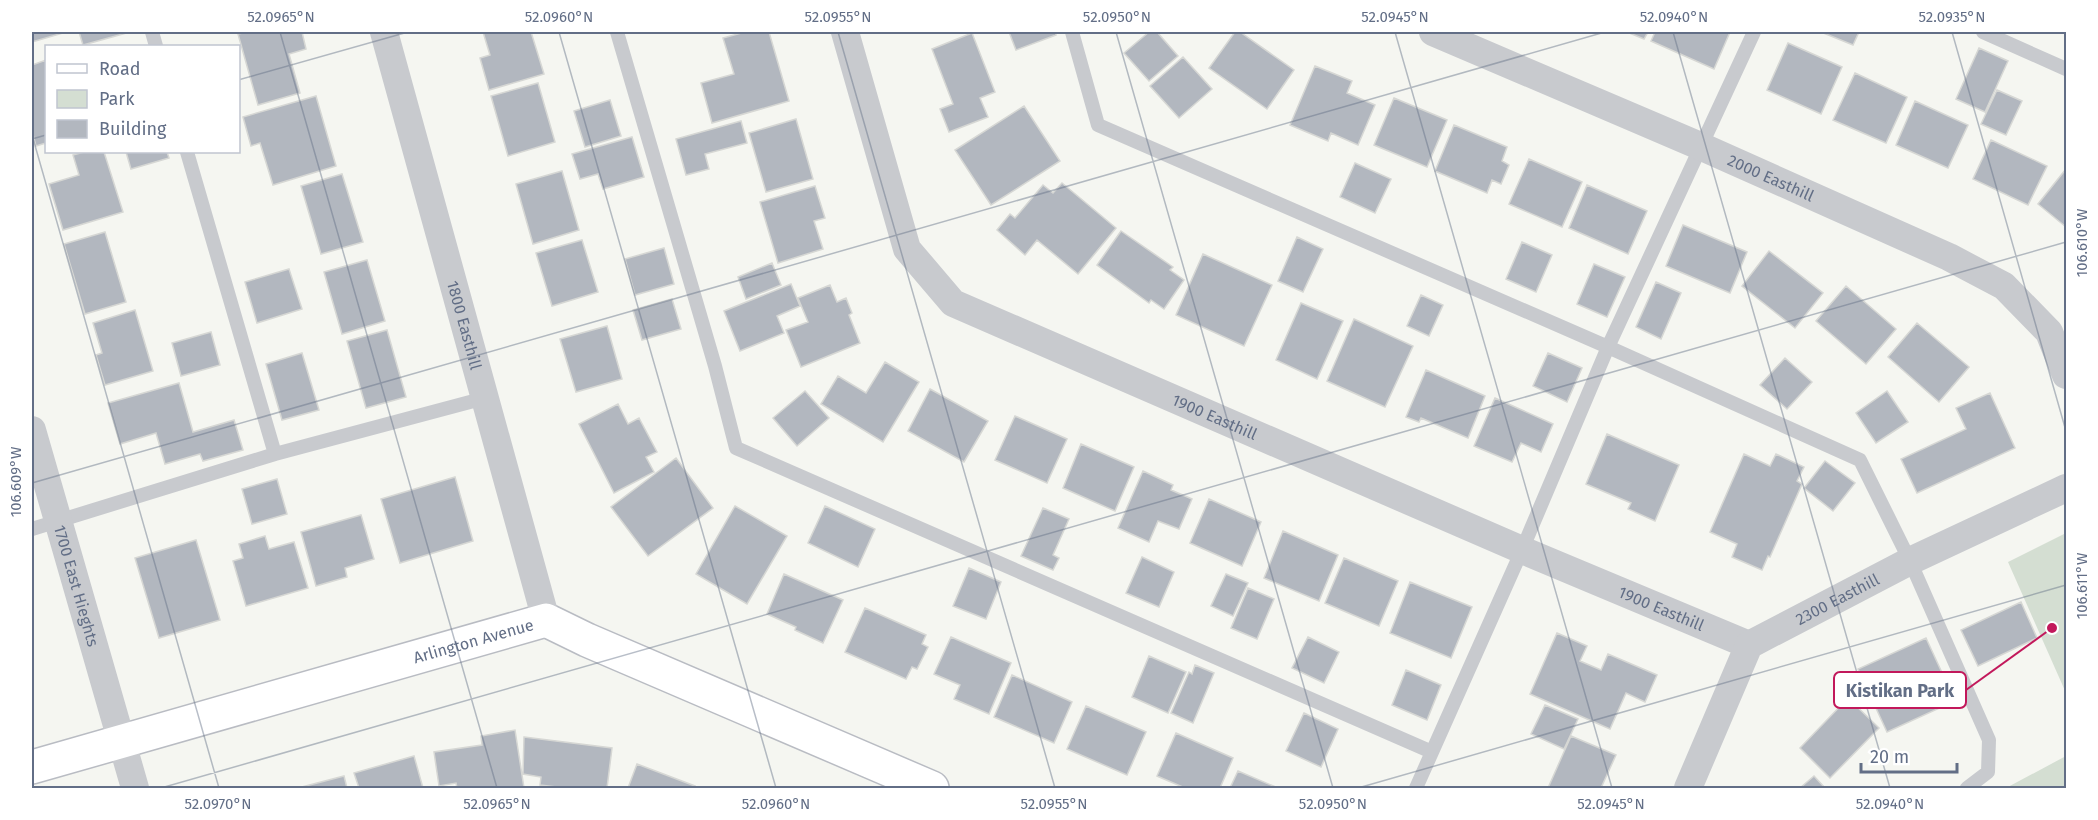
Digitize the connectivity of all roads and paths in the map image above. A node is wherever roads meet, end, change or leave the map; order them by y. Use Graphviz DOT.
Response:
graph roads {
  1 [pos="384,32"];
  2 [pos="618,32"];
  3 [pos="845,32"];
  4 [pos="1072,32"];
  5 [pos="1433,32"];
  6 [pos="1754,32"];
  7 [pos="1983,32"];
  8 [pos="2067,69"];
  9 [pos="1700,146"];
  10 [pos="187,153"];
  11 [pos="1608,347"];
  12 [pos="2067,375"];
  13 [pos="485,398"];
  14 [pos="32,430"];
  15 [pos="275,454"];
  16 [pos="2067,488"];
  17 [pos="45,525"];
  18 [pos="1522,550"];
  19 [pos="1910,561"];
  20 [pos="546,620"];
  21 [pos="1749,645"];
  22 [pos="122,741"];
  23 [pos="1432,752"];
  24 [pos="32,767"];
  25 [pos="135,789"];
  26 [pos="932,789"];
  27 [pos="1416,789"];
  28 [pos="1688,789"];
  29 [pos="1967,789"];
  1 -- 13 [label="street, 1800 Easthill"];
  2 -- 23 [label="lane"];
  3 -- 18 [label="street, 1900 Easthill"];
  4 -- 11 [label="lane"];
  5 -- 9 [label="street, 2000 Easthill"];
  6 -- 9 [label="lane"];
  7 -- 8 [label="lane"];
  9 -- 11 [label="lane"];
  9 -- 12 [label="street, 2000 Easthill"];
  10 -- 15 [label="lane"];
  11 -- 18 [label="lane"];
  11 -- 19 [label="lane"];
  13 -- 15 [label="lane"];
  13 -- 20 [label="street, 1800 Easthill"];
  14 -- 17 [label="street, 1700 East Hieghts"];
  15 -- 17 [label="lane"];
  16 -- 19 [label="street, 2300 Easthill"];
  17 -- 22 [label="street, 1700 East Hieghts"];
  18 -- 21 [label="street, 1900 Easthill"];
  18 -- 23 [label="lane"];
  19 -- 21 [label="street, 2300 Easthill"];
  19 -- 29 [label="lane"];
  20 -- 22 [label="street, Arlington Avenue"];
  20 -- 26 [label="street, Arlington Avenue"];
  21 -- 28 [label="street"];
  22 -- 24 [label="street, Arlington Avenue"];
  22 -- 25 [label="street, 1700 East Hieghts"];
  23 -- 27 [label="lane"];
}
